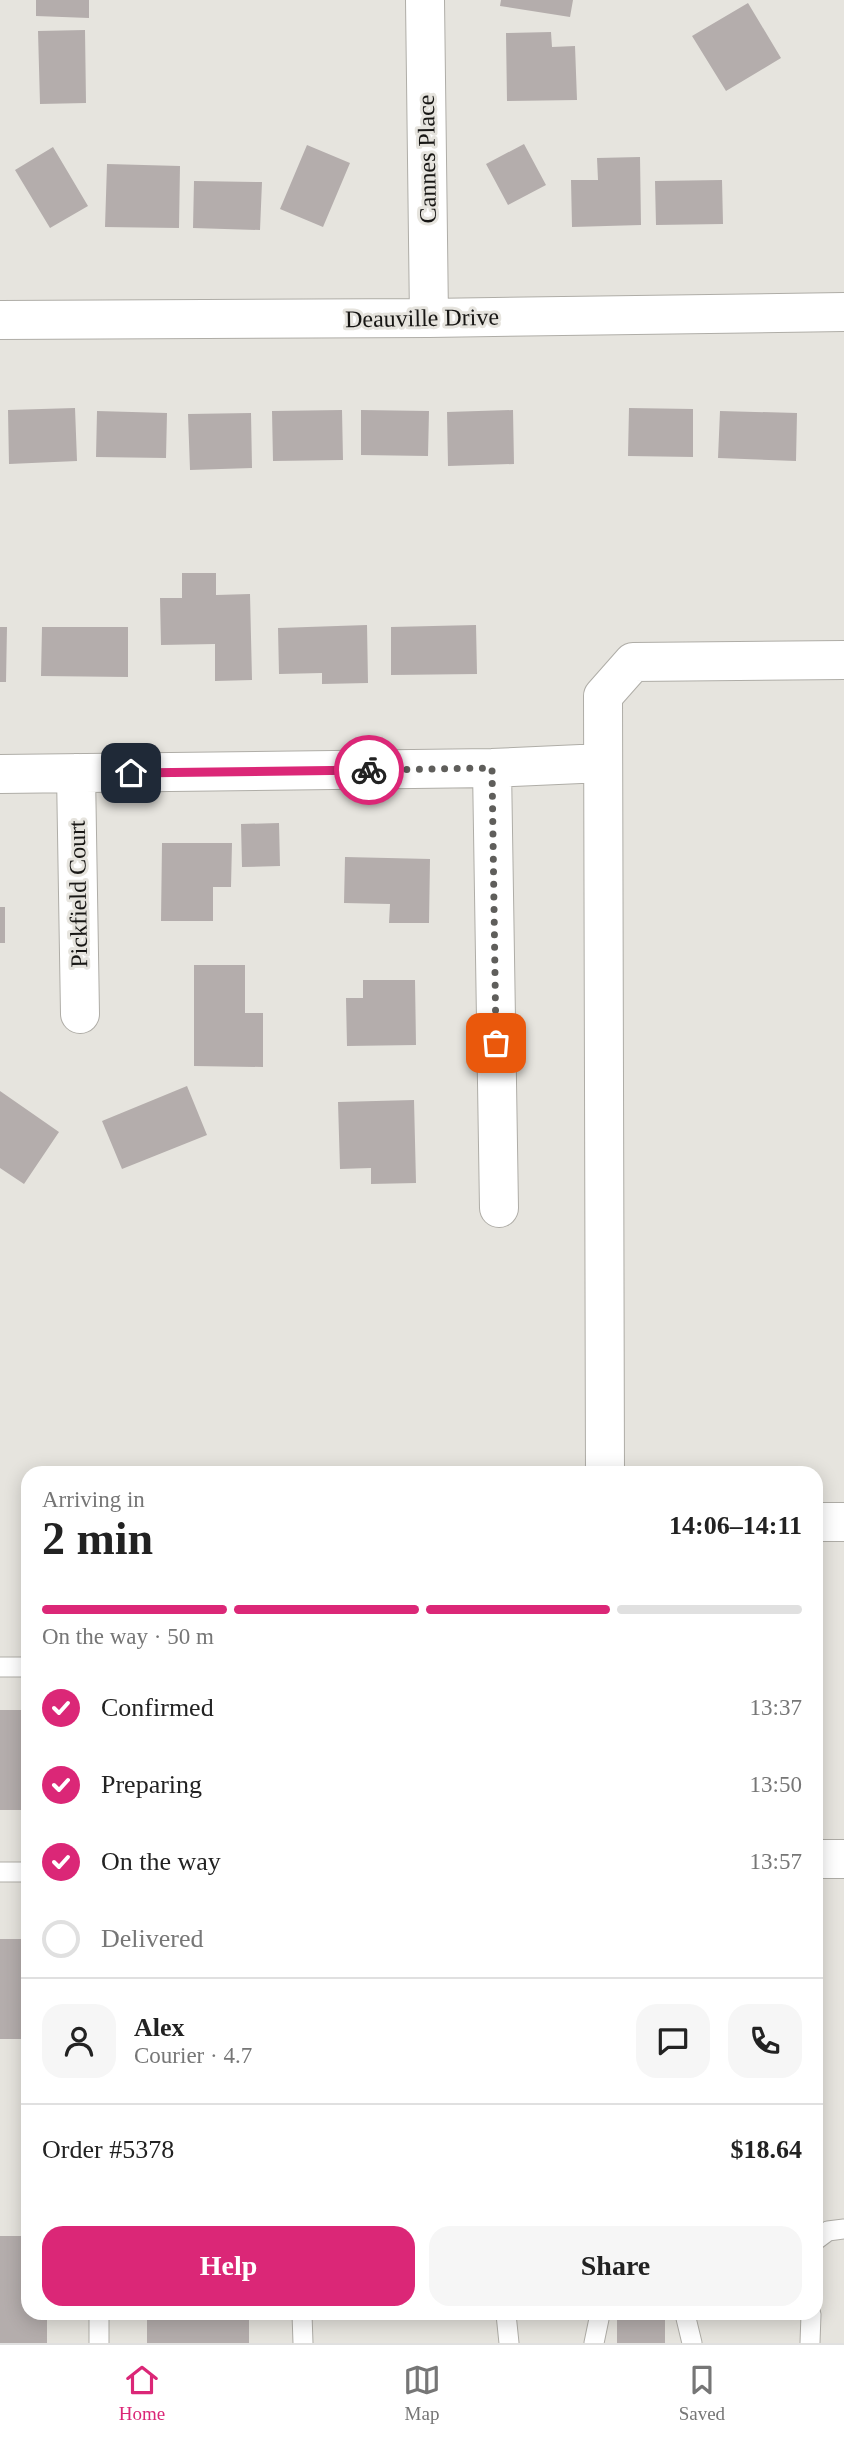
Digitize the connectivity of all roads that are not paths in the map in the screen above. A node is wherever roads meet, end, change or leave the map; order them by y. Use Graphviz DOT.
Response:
graph roads {
  1 [pos="425,0"];
  2 [pos="844,312"];
  3 [pos="429,318"];
  4 [pos="0,320"];
  5 [pos="844,660"];
  6 [pos="603,764"];
  7 [pos="492,768"];
  8 [pos="76,773"];
  9 [pos="0,774"];
  10 [pos="80,1014"];
  11 [pos="499,1208"];
  12 [pos="605,1466"];
  13 [pos="823,1522"];
  14 [pos="844,1522"];
  15 [pos="0,1667"];
  16 [pos="21,1667"];
  17 [pos="823,1859"];
  18 [pos="844,1859"];
  19 [pos="0,1872"];
  20 [pos="21,1872"];
  21 [pos="844,2229"];
  22 [pos="823,2235"];
  23 [pos="99,2320"];
  24 [pos="302,2320"];
  25 [pos="507,2320"];
  26 [pos="599,2320"];
  27 [pos="686,2320"];
  28 [pos="811,2320"];
  29 [pos="99,2343"];
  30 [pos="303,2343"];
  31 [pos="509,2343"];
  32 [pos="594,2343"];
  33 [pos="692,2343"];
  34 [pos="810,2343"];
  1 -- 3 [label="street, Cannes Place"];
  2 -- 3 [label="street, Deauville Drive"];
  3 -- 4 [label="street, Deauville Drive"];
  5 -- 6 [label="street"];
  6 -- 7 [label="street"];
  6 -- 12 [label="street"];
  7 -- 8 [label="street"];
  7 -- 11 [label="street"];
  8 -- 9 [label="street"];
  8 -- 10 [label="street, Pickfield Court"];
  13 -- 14 [label="street"];
  15 -- 16 [label="lane"];
  17 -- 18 [label="street"];
  19 -- 20 [label="lane"];
  21 -- 22 [label="lane"];
  23 -- 29 [label="lane"];
  24 -- 30 [label="lane"];
  25 -- 31 [label="lane"];
  26 -- 32 [label="lane"];
  27 -- 33 [label="lane"];
  28 -- 34 [label="lane"];
}
